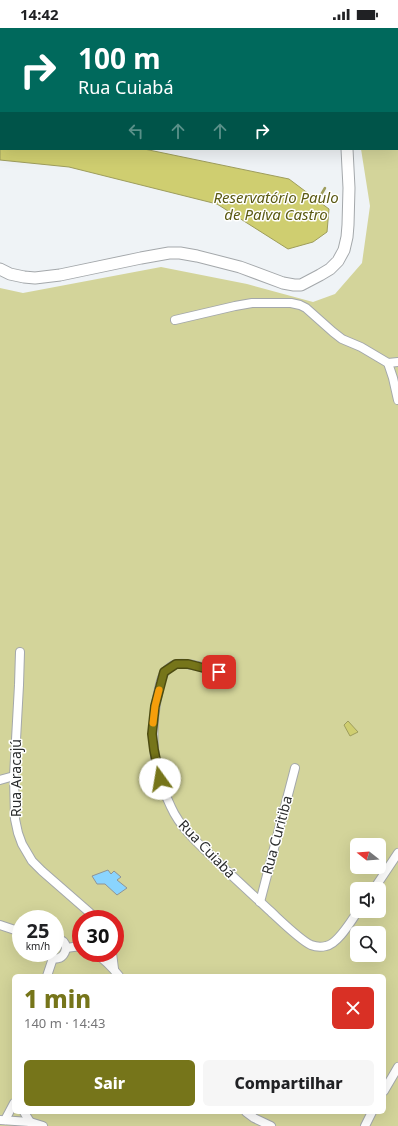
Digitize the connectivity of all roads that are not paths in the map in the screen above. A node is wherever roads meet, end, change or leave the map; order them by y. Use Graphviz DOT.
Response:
graph roads {
  1 [pos="347,150"];
  2 [pos="0,269"];
  3 [pos="175,320"];
  4 [pos="398,362"];
  5 [pos="388,363"];
  6 [pos="398,400"];
  7 [pos="20,652"];
  8 [pos="219,672"];
  9 [pos="295,768"];
  10 [pos="14,776"];
  11 [pos="0,780"];
  12 [pos="398,853"];
  13 [pos="379,882"];
  14 [pos="260,902"];
  15 [pos="87,910"];
  16 [pos="353,918"];
  17 [pos="0,925"];
  18 [pos="12,929"];
  19 [pos="64,944"];
  20 [pos="72,947"];
  21 [pos="66,948"];
  22 [pos="64,954"];
  23 [pos="49,962"];
  24 [pos="107,962"];
  25 [pos="114,962"];
  26 [pos="117,973"];
  27 [pos="47,974"];
  28 [pos="398,1067"];
  29 [pos="386,1088"];
  30 [pos="12,1106"];
  31 [pos="25,1114"];
  32 [pos="249,1114"];
  33 [pos="371,1114"];
  34 [pos="2,1120"];
  35 [pos="30,1122"];
  36 [pos="43,1126"];
  37 [pos="271,1126"];
  38 [pos="365,1126"];
  1 -- 2 [label="main road"];
  3 -- 5 [label="street"];
  4 -- 5 [label="street"];
  5 -- 6 [label="street"];
  7 -- 10 [label="street, Rua Aracajú"];
  8 -- 14 [label="street, Rua Cuiabá"];
  9 -- 14 [label="street, Rua Curitiba"];
  10 -- 11 [label="street"];
  10 -- 15 [label="street, Rua Aracajú"];
  12 -- 13 [label="street"];
  14 -- 16 [label="street, Rua Cuiabá"];
  17 -- 18 [label="street"];
  19 -- 21 [label="street"];
  20 -- 21 [label="street"];
  21 -- 22 [label="street"];
  23 -- 27 [label="street"];
  24 -- 26 [label="street"];
  25 -- 26 [label="street"];
  28 -- 29 [label="street"];
  30 -- 34 [label="street"];
  31 -- 35 [label="street"];
  32 -- 37 [label="street"];
  33 -- 38 [label="street"];
  34 -- 35 [label="street"];
  35 -- 36 [label="street"];
}
